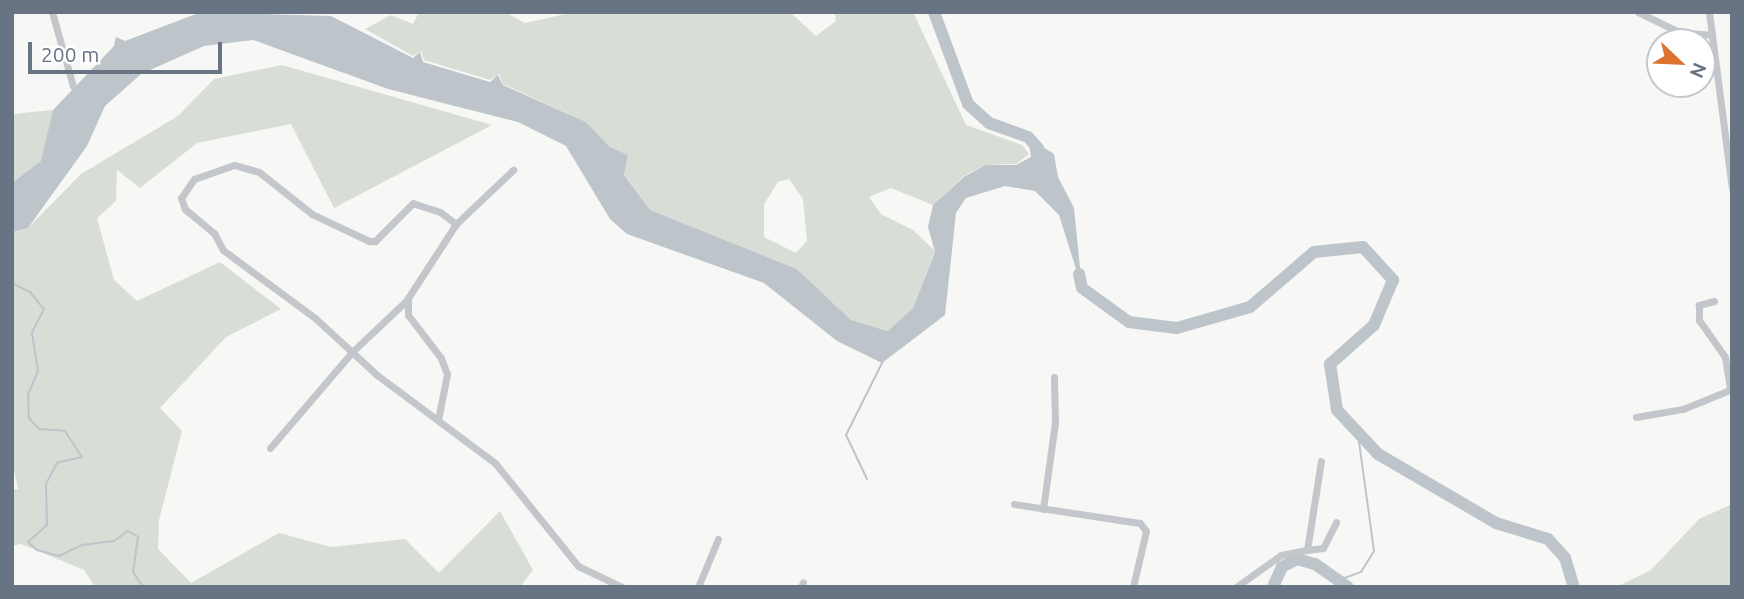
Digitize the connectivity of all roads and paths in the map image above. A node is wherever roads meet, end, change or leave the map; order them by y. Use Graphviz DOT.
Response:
graph roads {
  1 [pos="52,12"];
  2 [pos="1638,12"];
  3 [pos="1671,28"];
  4 [pos="1716,60"];
  5 [pos="73,86"];
  6 [pos="1728,137"];
  7 [pos="513,170"];
  8 [pos="1732,189"];
  9 [pos="456,224"];
  10 [pos="408,298"];
  11 [pos="1714,301"];
  12 [pos="352,352"];
  13 [pos="1054,377"];
  14 [pos="1731,389"];
  15 [pos="1636,417"];
  16 [pos="438,420"];
  17 [pos="270,448"];
  18 [pos="1321,461"];
  19 [pos="1014,504"];
  20 [pos="1043,509"];
  21 [pos="1336,522"];
  22 [pos="718,539"];
  23 [pos="1307,550"];
  24 [pos="622,587"];
  25 [pos="698,587"];
  26 [pos="1133,587"];
  27 [pos="1236,587"];
  1 -- 5 [label="street"];
  2 -- 3 [label="street"];
  4 -- 6 [label="street"];
  6 -- 8 [label="street"];
  7 -- 9 [label="street"];
  9 -- 10 [label="street"];
  9 -- 12 [label="street"];
  10 -- 12 [label="street"];
  10 -- 16 [label="street"];
  11 -- 14 [label="street"];
  12 -- 16 [label="street"];
  12 -- 17 [label="street"];
  13 -- 20 [label="street"];
  14 -- 15 [label="street"];
  16 -- 24 [label="street"];
  18 -- 23 [label="street"];
  19 -- 20 [label="street"];
  20 -- 26 [label="street"];
  21 -- 23 [label="street"];
  22 -- 25 [label="street"];
  23 -- 27 [label="street"];
}
